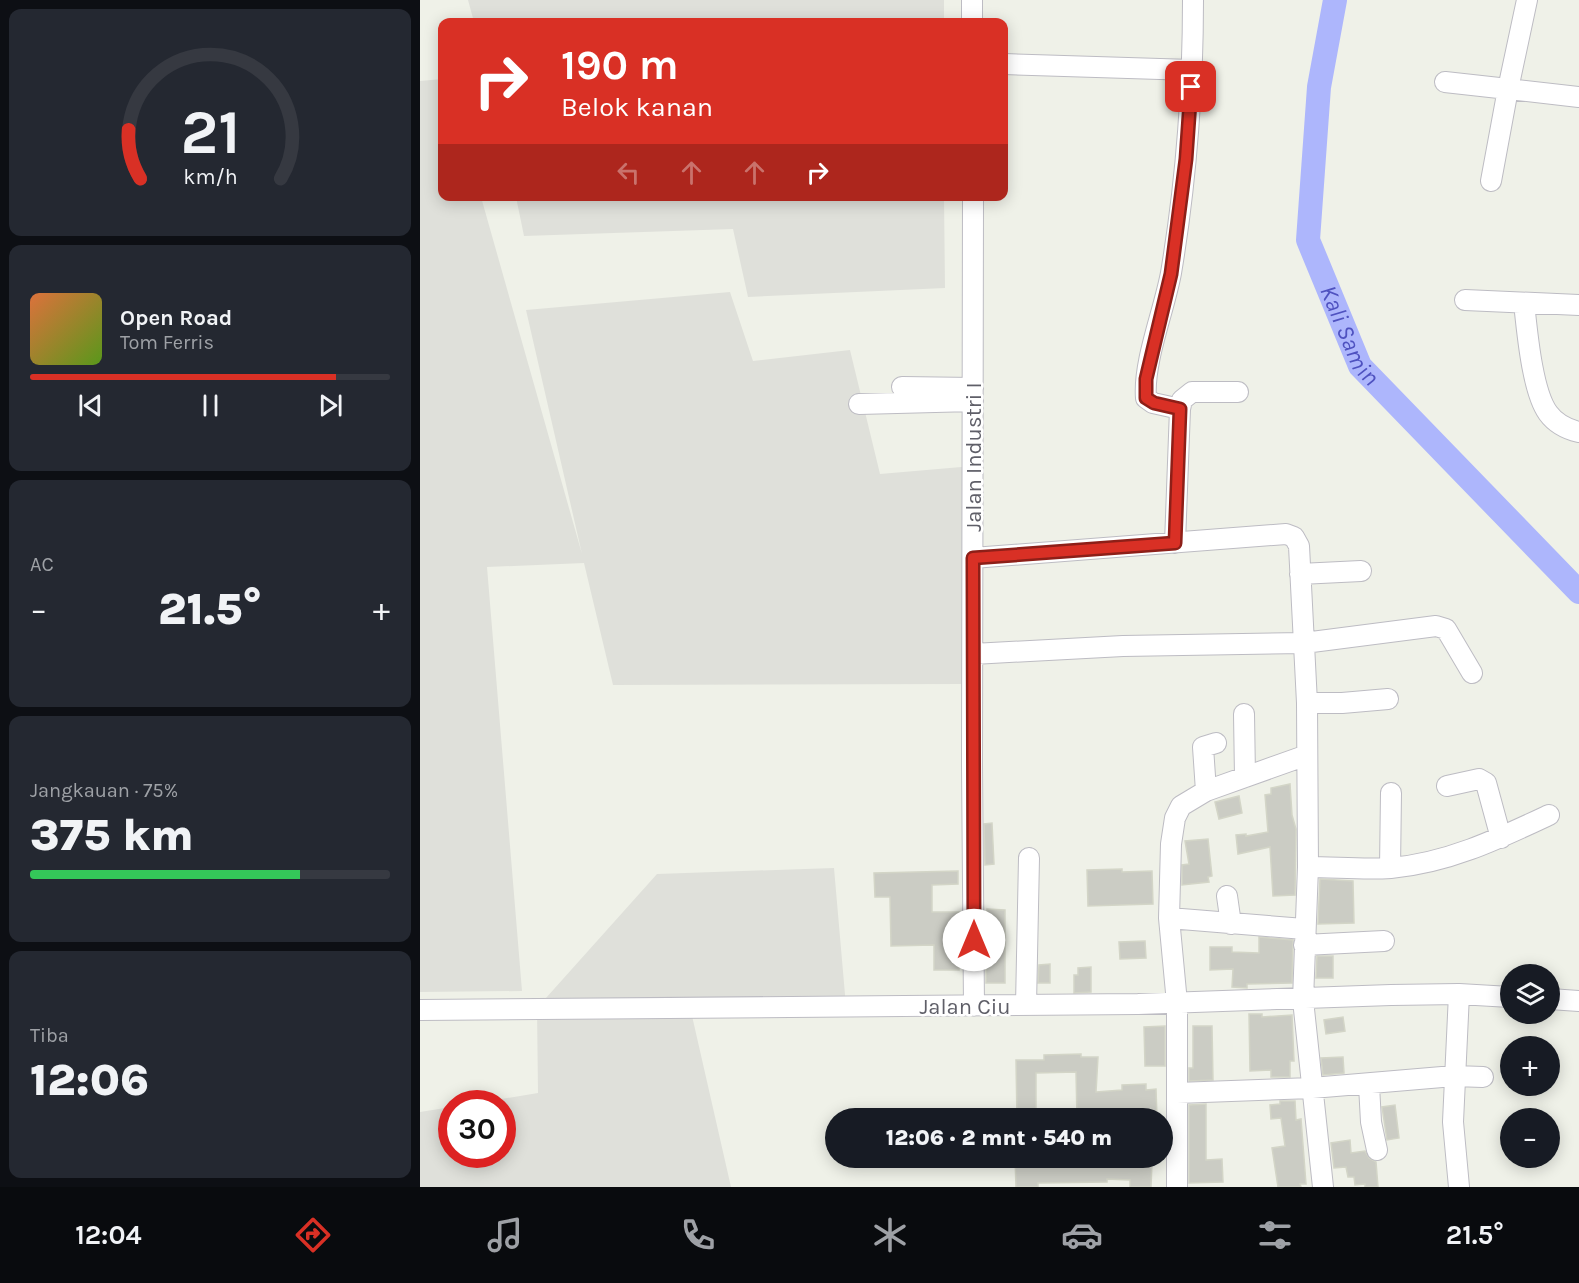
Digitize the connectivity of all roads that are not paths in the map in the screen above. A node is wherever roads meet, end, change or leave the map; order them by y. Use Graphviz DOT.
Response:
graph roads {
  1 [pos="972,0"];
  2 [pos="1193,0"];
  3 [pos="1527,0"];
  4 [pos="972,18"];
  5 [pos="1008,64"];
  6 [pos="1192,70"];
  7 [pos="1445,82"];
  8 [pos="1508,89"];
  9 [pos="1579,97"];
  10 [pos="1491,181"];
  11 [pos="973,201"];
  12 [pos="1465,300"];
  13 [pos="1524,303"];
  14 [pos="1579,305"];
  15 [pos="902,387"];
  16 [pos="1238,392"];
  17 [pos="973,394"];
  18 [pos="859,404"];
  19 [pos="1180,409"];
  20 [pos="1579,432"];
  21 [pos="1175,543"];
  22 [pos="973,558"];
  23 [pos="1361,571"];
  24 [pos="1300,574"];
  25 [pos="1304,643"];
  26 [pos="973,654"];
  27 [pos="1472,673"];
  28 [pos="1388,699"];
  29 [pos="1307,703"];
  30 [pos="1244,714"];
  31 [pos="1216,743"];
  32 [pos="1307,755"];
  33 [pos="1245,777"];
  34 [pos="1447,786"];
  35 [pos="1206,791"];
  36 [pos="1391,793"];
  37 [pos="1549,815"];
  38 [pos="1501,838"];
  39 [pos="1029,858"];
  40 [pos="1308,867"];
  41 [pos="1390,868"];
  42 [pos="1227,896"];
  43 [pos="1169,918"];
  44 [pos="1231,924"];
  45 [pos="1304,937"];
  46 [pos="1384,941"];
  47 [pos="1459,994"];
  48 [pos="1500,996"];
  49 [pos="1303,1000"];
  50 [pos="1560,1000"];
  51 [pos="1577,1001"];
  52 [pos="1177,1003"];
  53 [pos="1026,1005"];
  54 [pos="974,1006"];
  55 [pos="420,1010"];
  56 [pos="1454,1076"];
  57 [pos="1483,1077"];
  58 [pos="1370,1085"];
  59 [pos="1312,1088"];
  60 [pos="1177,1093"];
  61 [pos="1377,1149"];
  62 [pos="1177,1187"];
  63 [pos="1323,1187"];
  64 [pos="1459,1187"];
  1 -- 4 [label="street"];
  2 -- 6 [label="street"];
  3 -- 8 [label="street"];
  5 -- 6 [label="street"];
  6 -- 19 [label="street"];
  7 -- 8 [label="street"];
  8 -- 9 [label="street"];
  8 -- 10 [label="street"];
  11 -- 17 [label="street, Jalan Industri I"];
  12 -- 13 [label="street"];
  13 -- 14 [label="street"];
  13 -- 20 [label="street"];
  15 -- 17 [label="street"];
  16 -- 19 [label="street"];
  17 -- 18 [label="street"];
  17 -- 22 [label="street, Jalan Industri I"];
  19 -- 21 [label="street"];
  21 -- 22 [label="street"];
  21 -- 24 [label="street"];
  22 -- 26 [label="street, Jalan Industri I"];
  23 -- 24 [label="street"];
  24 -- 25 [label="street"];
  25 -- 26 [label="street"];
  25 -- 27 [label="street"];
  25 -- 29 [label="street"];
  26 -- 54 [label="street, Jalan Industri I"];
  28 -- 29 [label="street"];
  29 -- 32 [label="street"];
  30 -- 33 [label="street"];
  31 -- 35 [label="street"];
  32 -- 33 [label="street"];
  32 -- 40 [label="street"];
  33 -- 35 [label="street"];
  34 -- 38 [label="street"];
  35 -- 43 [label="street"];
  36 -- 41 [label="street"];
  37 -- 38 [label="street"];
  38 -- 41 [label="street"];
  39 -- 53 [label="street"];
  40 -- 41 [label="street"];
  40 -- 45 [label="street"];
  42 -- 44 [label="street"];
  43 -- 44 [label="street"];
  43 -- 52 [label="street"];
  44 -- 45 [label="street"];
  45 -- 46 [label="street"];
  45 -- 49 [label="street"];
  47 -- 48 [label="street, Jalan Ciu"];
  47 -- 49 [label="street, Jalan Ciu"];
  47 -- 56 [label="street"];
  49 -- 52 [label="street, Jalan Ciu"];
  49 -- 59 [label="street"];
  50 -- 51 [label="street"];
  52 -- 53 [label="street, Jalan Ciu"];
  52 -- 60 [label="street"];
  53 -- 54 [label="street, Jalan Ciu"];
  54 -- 55 [label="street, Jalan Ciu"];
  56 -- 57 [label="street"];
  56 -- 58 [label="street"];
  56 -- 64 [label="street"];
  58 -- 59 [label="street"];
  58 -- 61 [label="street"];
  59 -- 60 [label="street"];
  59 -- 63 [label="street"];
  60 -- 62 [label="street"];
}
